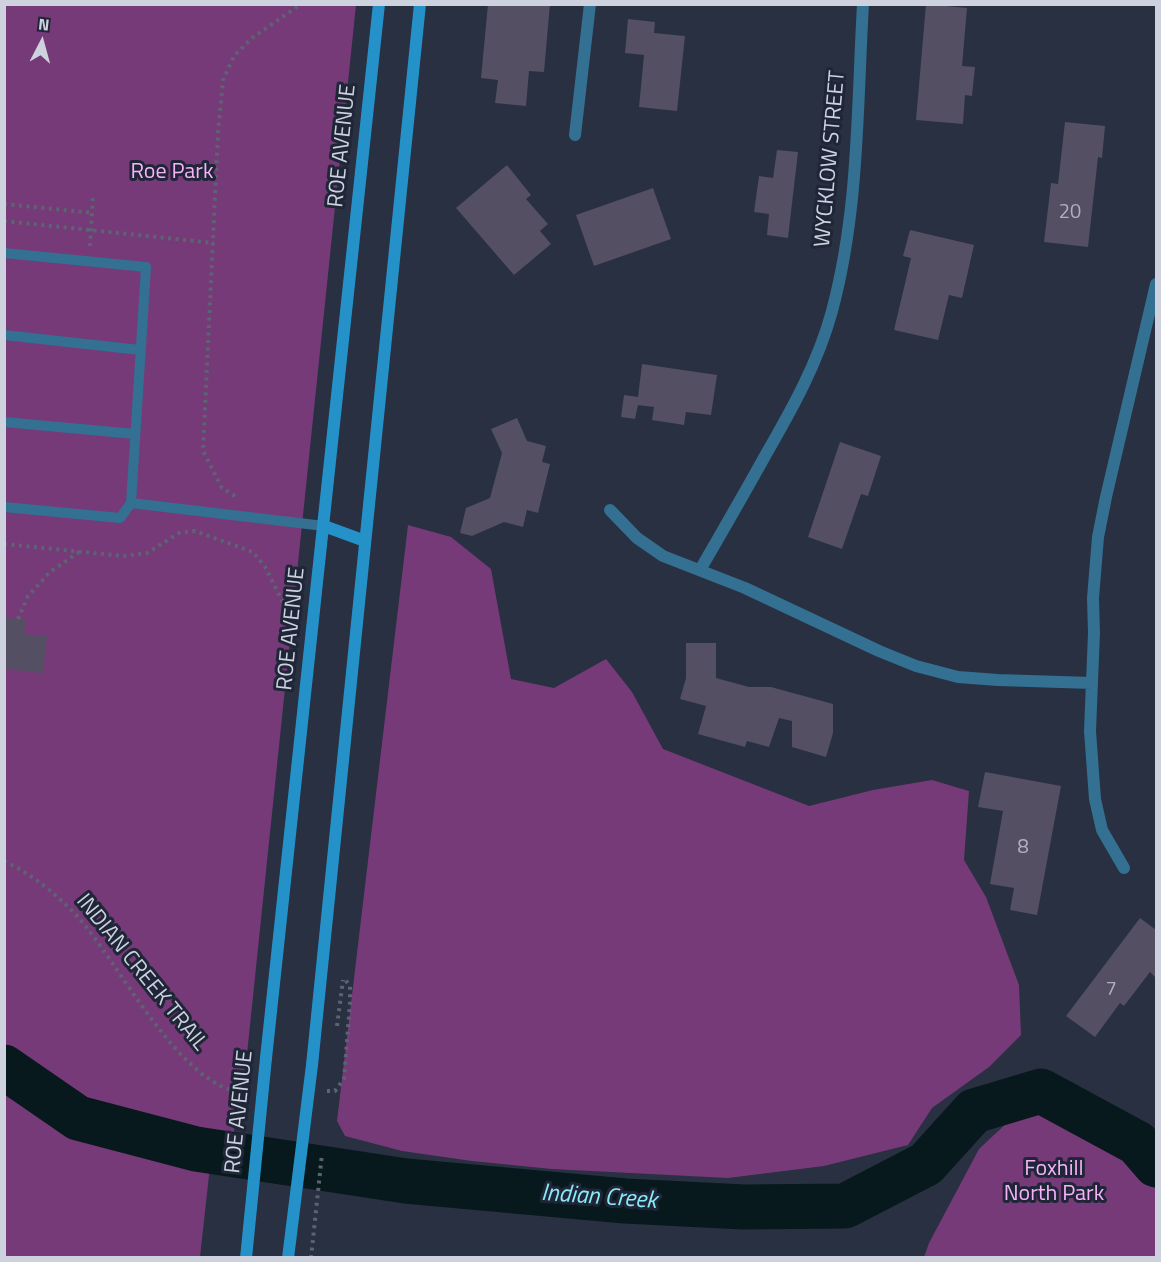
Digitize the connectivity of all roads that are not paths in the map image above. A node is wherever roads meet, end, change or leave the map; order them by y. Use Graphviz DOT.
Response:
graph roads {
  1 [pos="379,4"];
  2 [pos="420,4"];
  3 [pos="590,4"];
  4 [pos="863,4"];
  5 [pos="575,135"];
  6 [pos="4,253"];
  7 [pos="1156,284"];
  8 [pos="4,335"];
  9 [pos="140,350"];
  10 [pos="4,422"];
  11 [pos="135,434"];
  12 [pos="131,503"];
  13 [pos="4,507"];
  14 [pos="610,510"];
  15 [pos="324,526"];
  16 [pos="365,540"];
  17 [pos="700,570"];
  18 [pos="1092,683"];
  19 [pos="1125,868"];
  20 [pos="246,1257"];
  21 [pos="288,1257"];
  1 -- 15 [label="main road, ROE AVENUE"];
  2 -- 16 [label="main road"];
  3 -- 5 [label="street"];
  4 -- 17 [label="street, WYCKLOW STREET"];
  6 -- 9 [label="lane"];
  7 -- 18 [label="street"];
  8 -- 9 [label="lane"];
  9 -- 11 [label="lane"];
  10 -- 11 [label="lane"];
  11 -- 12 [label="lane"];
  12 -- 13 [label="lane"];
  12 -- 15 [label="lane"];
  14 -- 17 [label="street"];
  15 -- 16 [label="main road"];
  15 -- 20 [label="main road, ROE AVENUE, bridge"];
  16 -- 21 [label="main road, bridge"];
  17 -- 18 [label="street"];
  18 -- 19 [label="street"];
}
